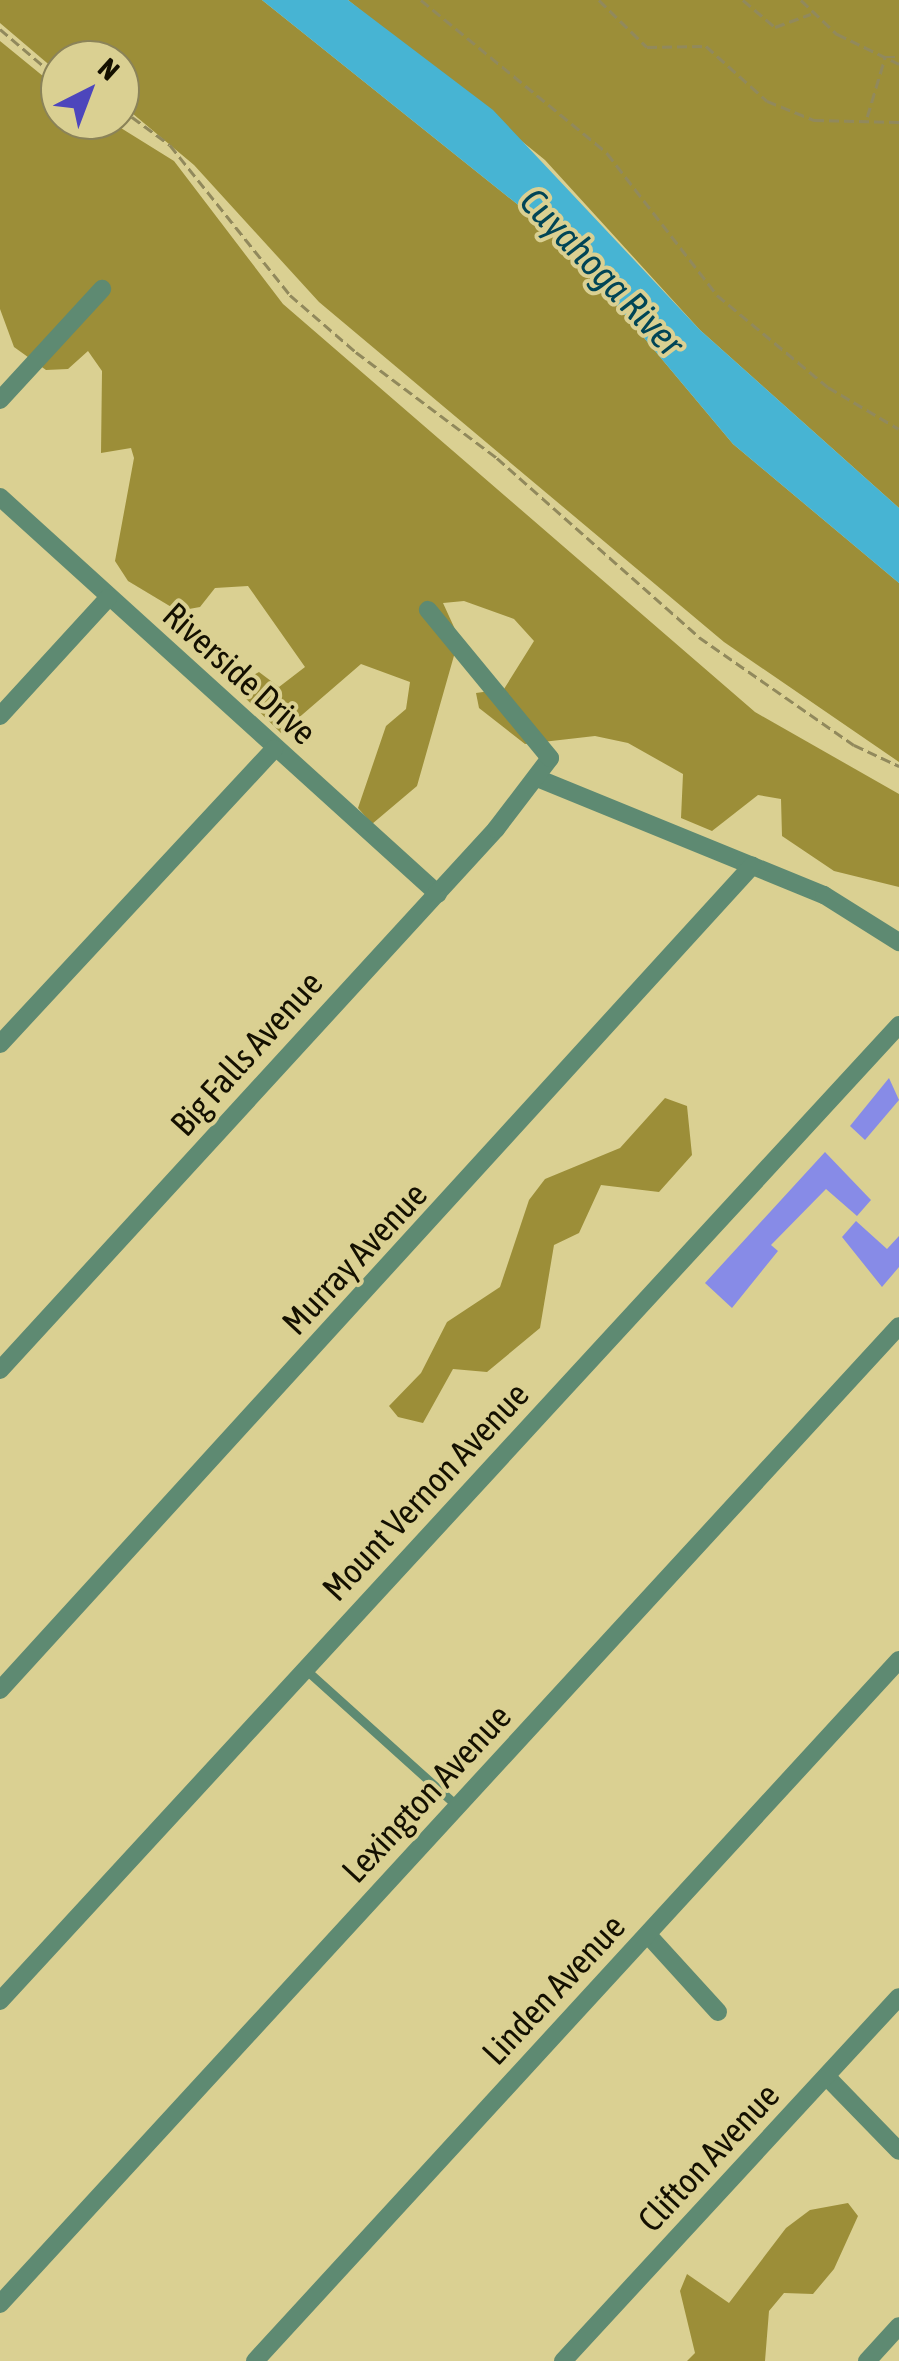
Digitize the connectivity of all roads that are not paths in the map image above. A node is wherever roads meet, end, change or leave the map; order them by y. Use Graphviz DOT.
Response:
graph roads {
  1 [pos="102,289"];
  2 [pos="2,392"];
  3 [pos="0,498"];
  4 [pos="108,598"];
  5 [pos="428,610"];
  6 [pos="0,716"];
  7 [pos="274,749"];
  8 [pos="537,778"];
  9 [pos="752,866"];
  10 [pos="438,894"];
  11 [pos="899,942"];
  12 [pos="899,1025"];
  13 [pos="0,1044"];
  14 [pos="899,1326"];
  15 [pos="0,1370"];
  16 [pos="899,1660"];
  17 [pos="305,1669"];
  18 [pos="0,1690"];
  19 [pos="457,1806"];
  20 [pos="648,1935"];
  21 [pos="899,1996"];
  22 [pos="0,2001"];
  23 [pos="718,2012"];
  24 [pos="827,2077"];
  25 [pos="899,2151"];
  26 [pos="0,2304"];
  27 [pos="899,2326"];
  28 [pos="881,2346"];
  29 [pos="254,2361"];
  30 [pos="563,2361"];
  31 [pos="867,2361"];
  32 [pos="896,2361"];
  1 -- 2 [label="street"];
  3 -- 4 [label="street, Riverside Drive"];
  4 -- 6 [label="street"];
  4 -- 7 [label="street, Riverside Drive"];
  5 -- 8 [label="street"];
  7 -- 10 [label="street, Riverside Drive"];
  7 -- 13 [label="street"];
  8 -- 9 [label="street"];
  8 -- 10 [label="street, Big Falls Avenue"];
  9 -- 11 [label="street"];
  9 -- 18 [label="street, Murray Avenue"];
  10 -- 15 [label="street, Big Falls Avenue"];
  12 -- 17 [label="street, Mount Vernon Avenue"];
  14 -- 19 [label="street, Lexington Avenue"];
  16 -- 20 [label="street, Linden Avenue"];
  17 -- 19 [label="lane"];
  17 -- 22 [label="street, Mount Vernon Avenue"];
  19 -- 26 [label="street, Lexington Avenue"];
  20 -- 23 [label="street"];
  20 -- 29 [label="street, Linden Avenue"];
  21 -- 24 [label="street, Clifton Avenue"];
  24 -- 25 [label="street"];
  24 -- 30 [label="street, Clifton Avenue"];
  27 -- 28 [label="street"];
  28 -- 31 [label="street"];
  28 -- 32 [label="street"];
}
